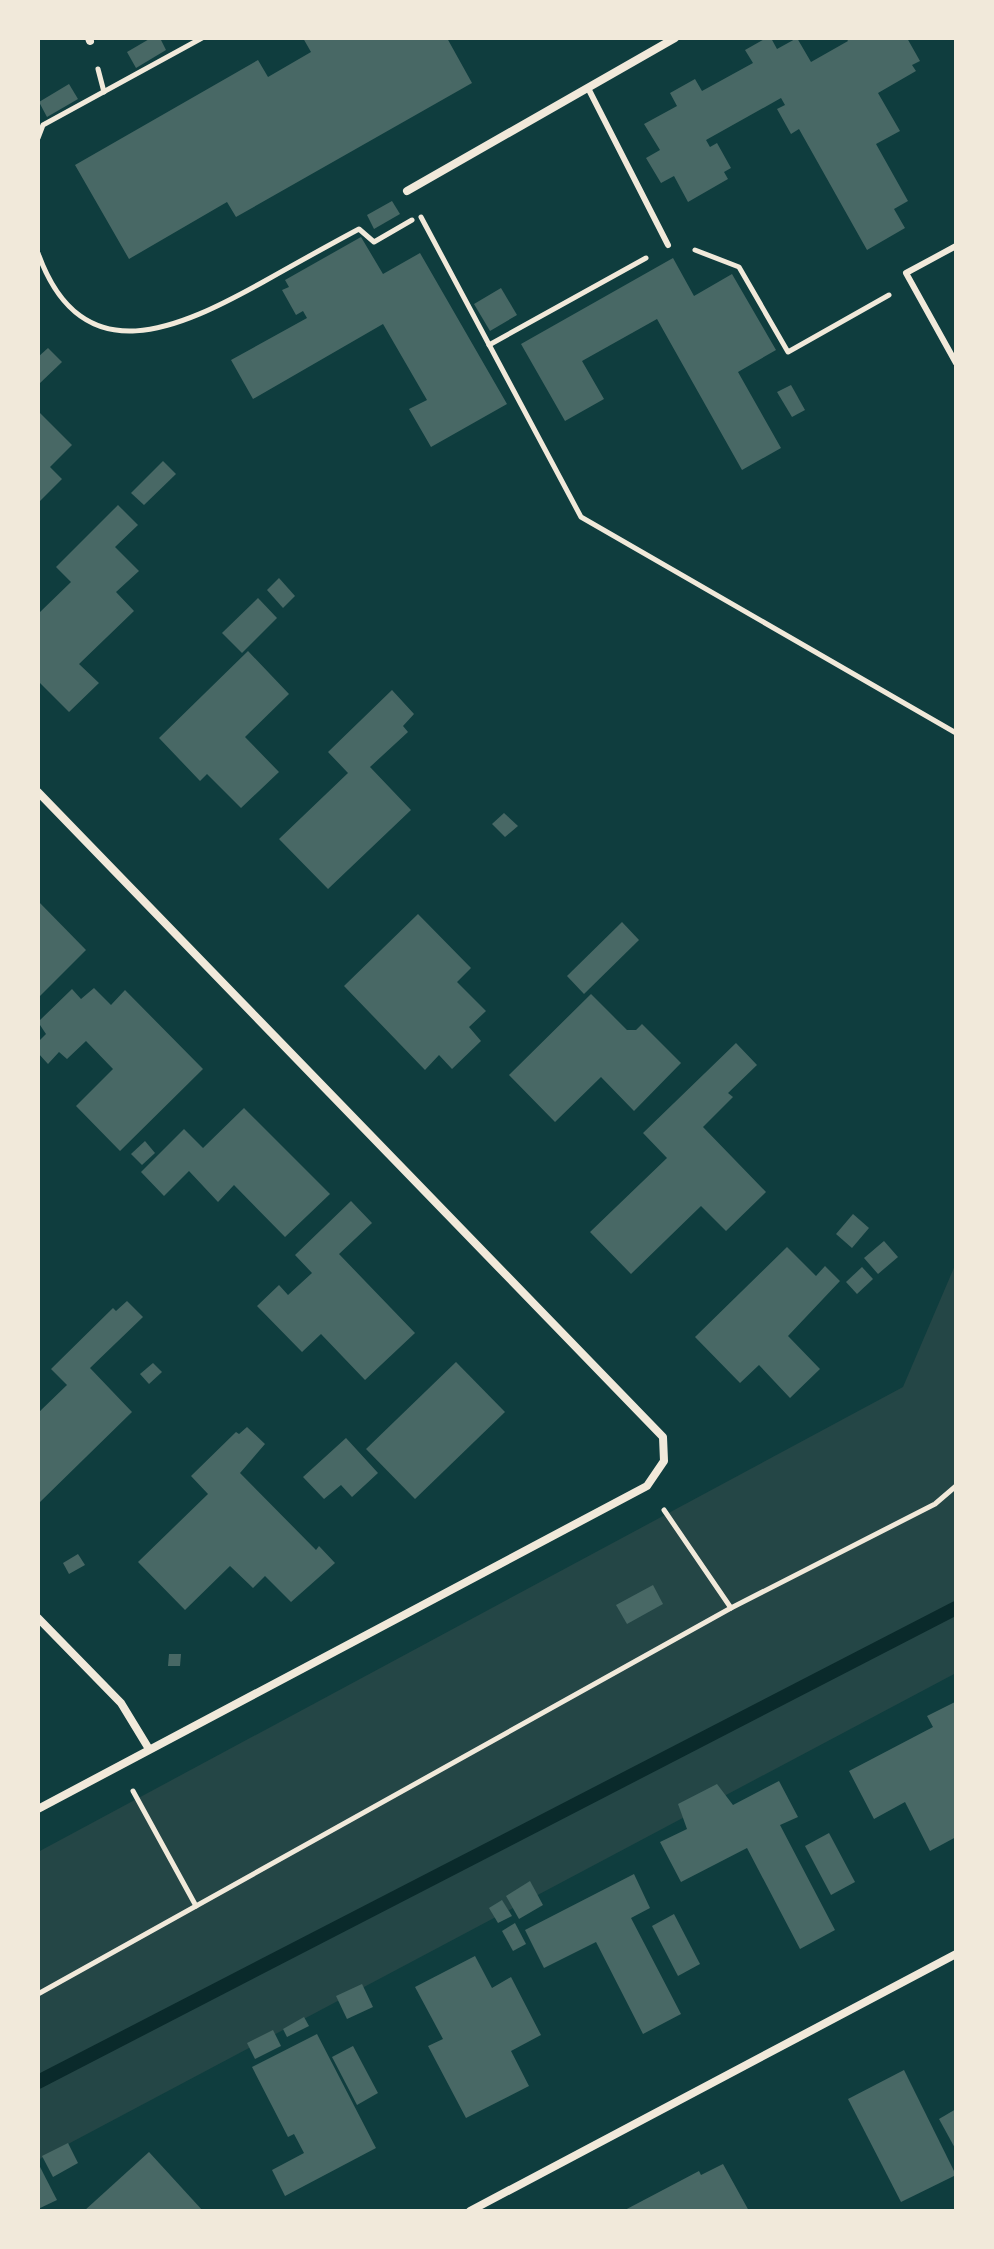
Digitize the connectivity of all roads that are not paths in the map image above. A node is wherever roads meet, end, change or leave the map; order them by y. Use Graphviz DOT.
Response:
graph roads {
  1 [pos="675,38"];
  2 [pos="588,88"];
  3 [pos="407,191"];
  4 [pos="668,245"];
  5 [pos="956,246"];
  6 [pos="956,363"];
  7 [pos="38,792"];
  8 [pos="38,1618"];
  9 [pos="149,1749"];
  10 [pos="38,1809"];
  11 [pos="956,1954"];
  12 [pos="470,2211"];
  1 -- 2 [label="street"];
  2 -- 3 [label="street"];
  2 -- 4 [label="lane"];
  5 -- 6 [label="lane"];
  7 -- 9 [label="street"];
  8 -- 9 [label="street"];
  9 -- 10 [label="street"];
  11 -- 12 [label="street"];
}
